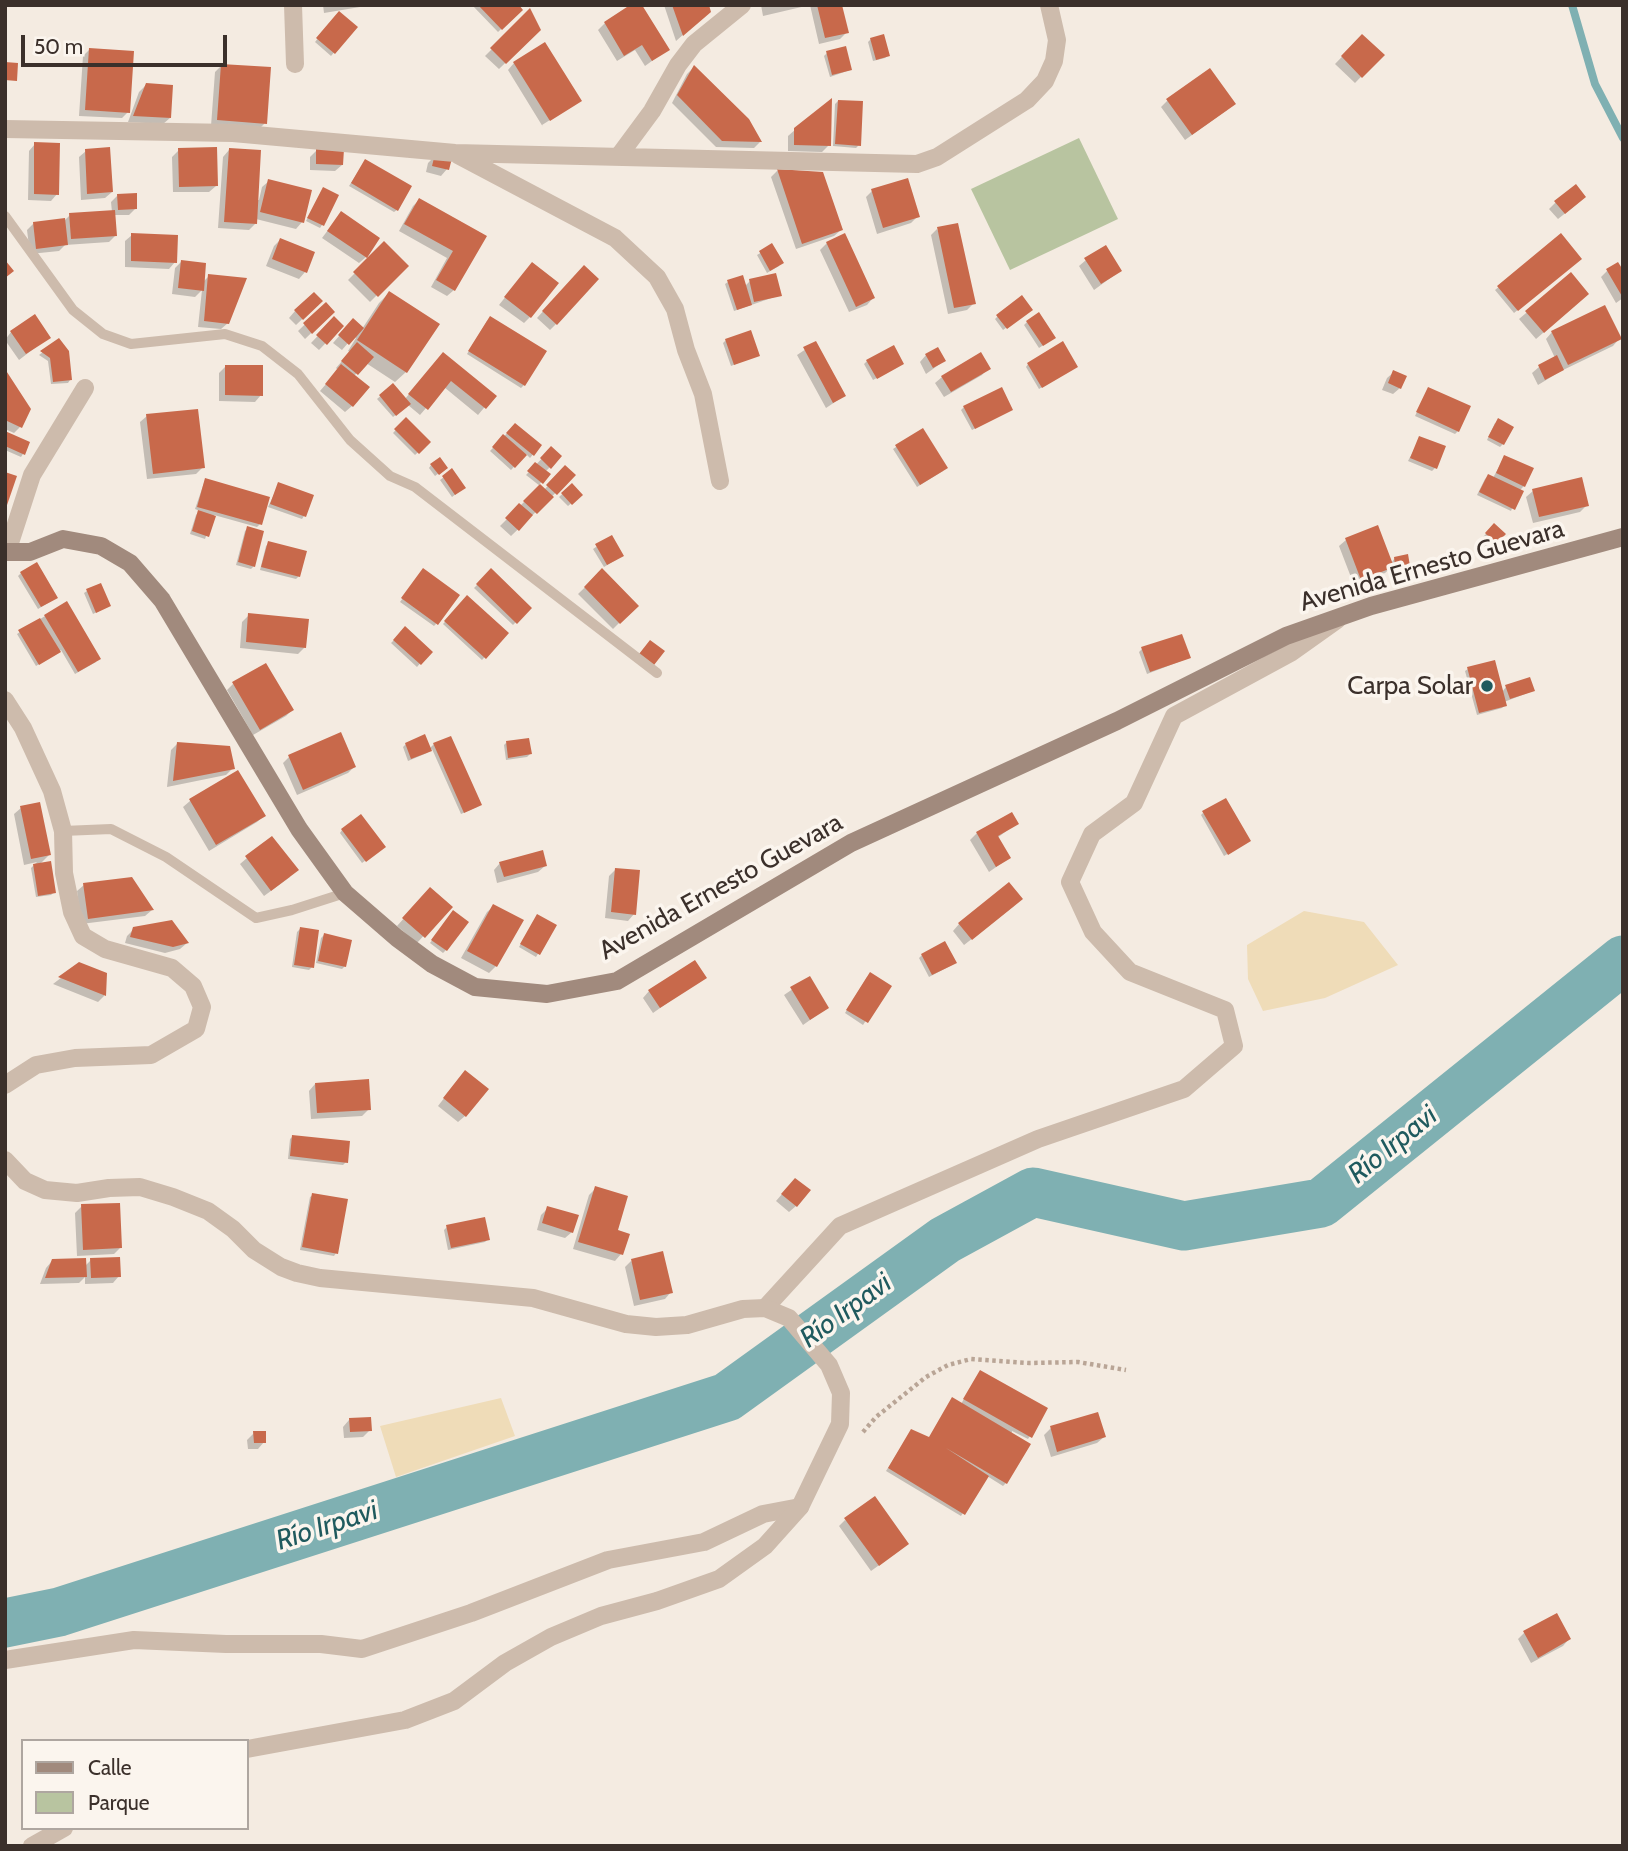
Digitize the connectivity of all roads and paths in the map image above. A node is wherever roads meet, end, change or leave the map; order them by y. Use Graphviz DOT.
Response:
graph roads {
  1 [pos="293,5"];
  2 [pos="742,5"];
  3 [pos="1049,5"];
  4 [pos="295,64"];
  5 [pos="5,129"];
  6 [pos="455,153"];
  7 [pos="618,157"];
  8 [pos="5,216"];
  9 [pos="85,388"];
  10 [pos="720,481"];
  11 [pos="1623,537"];
  12 [pos="6,552"];
  13 [pos="1344,616"];
  14 [pos="657,673"];
  15 [pos="5,700"];
  16 [pos="62,831"];
  17 [pos="345,892"];
  18 [pos="5,1085"];
  19 [pos="5,1160"];
  20 [pos="765,1308"];
  21 [pos="1126,1370"];
  22 [pos="859,1436"];
  23 [pos="800,1507"];
  24 [pos="5,1660"];
  25 [pos="248,1749"];
  26 [pos="60,1830"];
  27 [pos="32,1846"];
  1 -- 4 [label="street"];
  2 -- 7 [label="street"];
  3 -- 7 [label="street"];
  5 -- 6 [label="street"];
  6 -- 7 [label="street"];
  6 -- 10 [label="street"];
  8 -- 14 [label="lane"];
  9 -- 12 [label="street"];
  11 -- 13 [label="main road, Avenida Ernesto Guevara"];
  12 -- 17 [label="main road, Avenida Ernesto Guevara"];
  13 -- 17 [label="main road, Avenida Ernesto Guevara"];
  13 -- 20 [label="street"];
  15 -- 16 [label="street"];
  16 -- 17 [label="lane"];
  16 -- 18 [label="street"];
  19 -- 20 [label="street"];
  20 -- 23 [label="street"];
  21 -- 22 [label="path"];
  23 -- 24 [label="street"];
  23 -- 25 [label="street"];
  26 -- 27 [label="street"];
}
